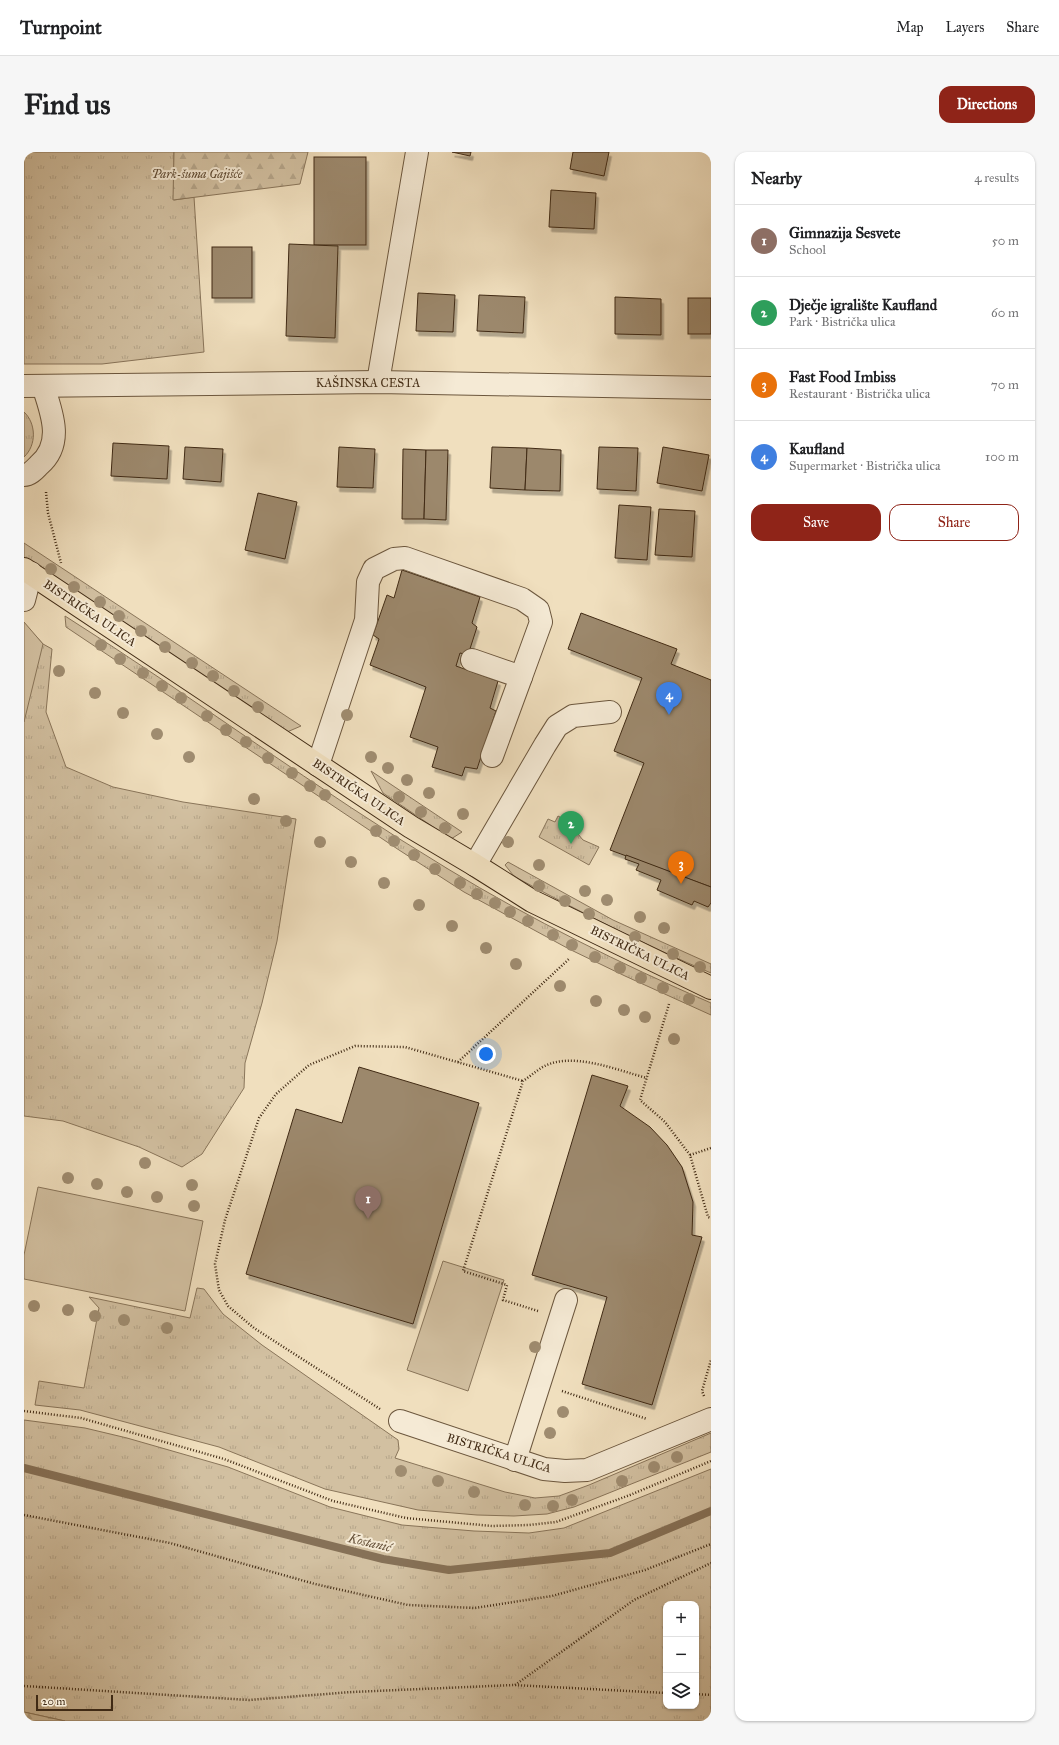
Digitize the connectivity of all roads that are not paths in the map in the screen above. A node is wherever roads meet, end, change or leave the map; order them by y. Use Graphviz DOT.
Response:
graph roads {
  1 [pos="417,152"];
  2 [pos="378,382"];
  3 [pos="34,386"];
  4 [pos="711,388"];
  5 [pos="24,476"];
  6 [pos="28,571"];
  7 [pos="24,600"];
  8 [pos="472,660"];
  9 [pos="521,677"];
  10 [pos="610,712"];
  11 [pos="492,756"];
  12 [pos="318,765"];
  13 [pos="475,865"];
  14 [pos="711,988"];
  15 [pos="563,1309"];
  16 [pos="709,1410"];
  17 [pos="400,1421"];
  18 [pos="515,1460"];
  1 -- 2 [label="street"];
  2 -- 3 [label="street, KAŠINSKA CESTA"];
  2 -- 4 [label="street, KAŠINSKA CESTA"];
  3 -- 5 [label="street"];
  6 -- 7 [label="street"];
  6 -- 12 [label="main road, BISTRIČKA ULICA"];
  8 -- 9 [label="street"];
  9 -- 11 [label="street"];
  9 -- 12 [label="street"];
  10 -- 13 [label="street"];
  12 -- 13 [label="main road, BISTRIČKA ULICA"];
  13 -- 14 [label="main road, BISTRIČKA ULICA"];
  15 -- 18 [label="street"];
  16 -- 18 [label="street, BISTRIČKA ULICA"];
  17 -- 18 [label="street, BISTRIČKA ULICA"];
}
